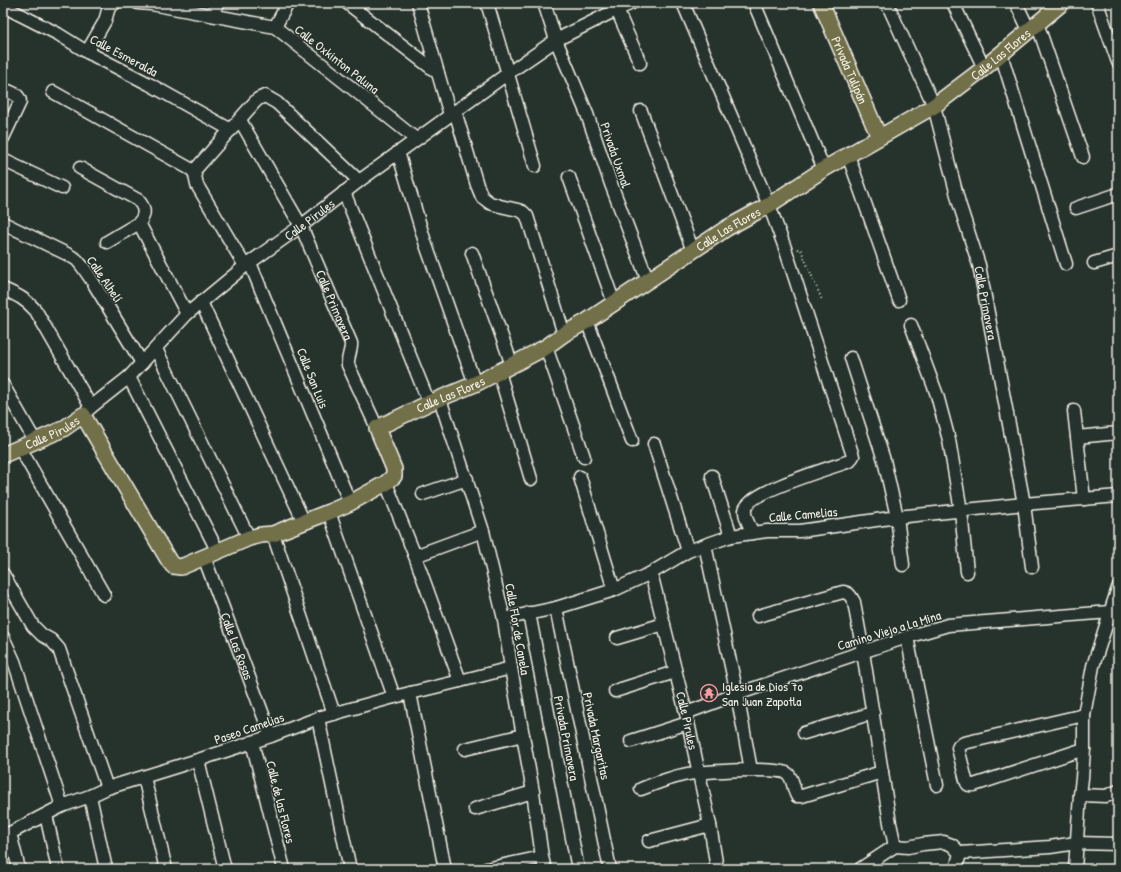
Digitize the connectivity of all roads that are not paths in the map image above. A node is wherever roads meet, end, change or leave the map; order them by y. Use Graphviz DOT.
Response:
graph roads {
  1 [pos="115,3"];
  2 [pos="138,3"];
  3 [pos="151,3"];
  4 [pos="218,3"];
  5 [pos="288,3"];
  6 [pos="418,3"];
  7 [pos="487,3"];
  8 [pos="544,3"];
  9 [pos="632,3"];
  10 [pos="683,3"];
  11 [pos="754,3"];
  12 [pos="821,3"];
  13 [pos="887,3"];
  14 [pos="953,3"];
  15 [pos="1016,3"];
  16 [pos="1062,3"];
  17 [pos="1097,3"];
  18 [pos="355,5"];
  19 [pos="3,6"];
  20 [pos="615,6"];
  21 [pos="211,15"];
  22 [pos="275,27"];
  23 [pos="1033,27"];
  24 [pos="556,40"];
  25 [pos="87,52"];
  26 [pos="1001,54"];
  27 [pos="1118,62"];
  28 [pos="640,63"];
  29 [pos="984,68"];
  30 [pos="438,73"];
  31 [pos="507,74"];
  32 [pos="3,89"];
  33 [pos="53,92"];
  34 [pos="934,106"];
  35 [pos="640,111"];
  36 [pos="453,113"];
  37 [pos="240,120"];
  38 [pos="231,130"];
  39 [pos="879,137"];
  40 [pos="3,138"];
  41 [pos="416,139"];
  42 [pos="398,152"];
  43 [pos="848,155"];
  44 [pos="1083,157"];
  45 [pos="3,160"];
  46 [pos="535,166"];
  47 [pos="80,168"];
  48 [pos="824,169"];
  49 [pos="194,171"];
  50 [pos="569,176"];
  51 [pos="359,181"];
  52 [pos="62,188"];
  53 [pos="344,192"];
  54 [pos="1118,194"];
  55 [pos="769,205"];
  56 [pos="1076,208"];
  57 [pos="141,218"];
  58 [pos="3,223"];
  59 [pos="301,226"];
  60 [pos="106,242"];
  61 [pos="693,251"];
  62 [pos="472,253"];
  63 [pos="1118,256"];
  64 [pos="1094,263"];
  65 [pos="1066,264"];
  66 [pos="248,265"];
  67 [pos="648,281"];
  68 [pos="3,289"];
  69 [pos="899,300"];
  70 [pos="201,302"];
  71 [pos="614,303"];
  72 [pos="187,314"];
  73 [pos="587,321"];
  74 [pos="911,326"];
  75 [pos="564,334"];
  76 [pos="546,347"];
  77 [pos="156,349"];
  78 [pos="851,358"];
  79 [pos="142,363"];
  80 [pos="506,369"];
  81 [pos="129,376"];
  82 [pos="475,384"];
  83 [pos="4,390"];
  84 [pos="435,401"];
  85 [pos="87,411"];
  86 [pos="1074,411"];
  87 [pos="377,428"];
  88 [pos="1118,433"];
  89 [pos="1077,437"];
  90 [pos="34,441"];
  91 [pos="632,441"];
  92 [pos="654,444"];
  93 [pos="20,448"];
  94 [pos="3,455"];
  95 [pos="584,457"];
  96 [pos="712,476"];
  97 [pos="580,477"];
  98 [pos="390,478"];
  99 [pos="467,479"];
  100 [pos="531,479"];
  101 [pos="423,494"];
  102 [pos="1118,496"];
  103 [pos="1084,499"];
  104 [pos="350,503"];
  105 [pos="1024,504"];
  106 [pos="961,511"];
  107 [pos="329,512"];
  108 [pos="897,517"];
  109 [pos="304,522"];
  110 [pos="483,531"];
  111 [pos="753,533"];
  112 [pos="273,534"];
  113 [pos="731,536"];
  114 [pos="249,538"];
  115 [pos="705,545"];
  116 [pos="688,551"];
  117 [pos="210,554"];
  118 [pos="415,556"];
  119 [pos="903,565"];
  120 [pos="1032,567"];
  121 [pos="967,572"];
  122 [pos="651,573"];
  123 [pos="3,574"];
  124 [pos="1118,588"];
  125 [pos="614,590"];
  126 [pos="104,595"];
  127 [pos="556,608"];
  128 [pos="1110,612"];
  129 [pos="529,613"];
  130 [pos="758,616"];
  131 [pos="504,619"];
  132 [pos="664,624"];
  133 [pos="3,637"];
  134 [pos="907,637"];
  135 [pos="617,638"];
  136 [pos="863,652"];
  137 [pos="511,668"];
  138 [pos="675,672"];
  139 [pos="460,681"];
  140 [pos="615,691"];
  141 [pos="410,693"];
  142 [pos="737,694"];
  143 [pos="394,697"];
  144 [pos="873,713"];
  145 [pos="334,714"];
  146 [pos="1084,715"];
  147 [pos="318,718"];
  148 [pos="687,718"];
  149 [pos="804,733"];
  150 [pos="523,735"];
  151 [pos="271,736"];
  152 [pos="631,741"];
  153 [pos="252,742"];
  154 [pos="465,749"];
  155 [pos="1084,749"];
  156 [pos="198,760"];
  157 [pos="752,770"];
  158 [pos="882,772"];
  159 [pos="698,773"];
  160 [pos="144,777"];
  161 [pos="937,785"];
  162 [pos="107,788"];
  163 [pos="641,788"];
  164 [pos="1118,791"];
  165 [pos="534,792"];
  166 [pos="1080,795"];
  167 [pos="90,796"];
  168 [pos="62,806"];
  169 [pos="475,809"];
  170 [pos="46,815"];
  171 [pos="710,825"];
  172 [pos="5,833"];
  173 [pos="649,841"];
  174 [pos="1076,843"];
  175 [pos="1118,844"];
  176 [pos="895,846"];
  177 [pos="956,849"];
  178 [pos="542,857"];
  179 [pos="19,869"];
  180 [pos="58,869"];
  181 [pos="106,869"];
  182 [pos="166,869"];
  183 [pos="225,869"];
  184 [pos="284,869"];
  185 [pos="350,869"];
  186 [pos="445,869"];
  187 [pos="486,869"];
  188 [pos="545,869"];
  189 [pos="578,869"];
  190 [pos="610,869"];
  191 [pos="717,869"];
  192 [pos="860,869"];
  193 [pos="956,869"];
  194 [pos="1075,869"];
  1 -- 25 [label="street"];
  2 -- 3 [label="street, Calle Oxkinton Paluna"];
  3 -- 21 [label="street, Calle Oxkinton Paluna"];
  4 -- 21 [label="street"];
  5 -- 22 [label="street"];
  6 -- 30 [label="street"];
  7 -- 31 [label="street"];
  8 -- 24 [label="street, Privada Uxmal"];
  9 -- 20 [label="street, Calle Pirules"];
  10 -- 55 [label="street"];
  11 -- 48 [label="street"];
  12 -- 39 [label="main road, Privada Tulipán"];
  13 -- 34 [label="street, Calle Primavera"];
  14 -- 29 [label="street"];
  15 -- 23 [label="street"];
  16 -- 23 [label="main road, Calle Las Flores"];
  17 -- 27 [label="street"];
  18 -- 30 [label="street"];
  19 -- 25 [label="street, Calle Esmeralda"];
  20 -- 24 [label="street, Calle Pirules"];
  20 -- 28 [label="street"];
  21 -- 22 [label="street, Calle Oxkinton Paluna"];
  22 -- 41 [label="street, Calle Oxkinton Paluna"];
  23 -- 26 [label="main road, Calle Las Flores"];
  23 -- 44 [label="street"];
  24 -- 31 [label="street, Calle Pirules"];
  24 -- 67 [label="street, Privada Uxmal"];
  25 -- 38 [label="street, Calle Esmeralda"];
  26 -- 29 [label="main road, Calle Las Flores"];
  26 -- 65 [label="street"];
  29 -- 34 [label="main road, Calle Las Flores"];
  30 -- 36 [label="street"];
  31 -- 36 [label="street, Calle Pirules"];
  31 -- 46 [label="street"];
  32 -- 40 [label="street"];
  33 -- 49 [label="street"];
  34 -- 39 [label="main road, Calle Las Flores"];
  34 -- 105 [label="street, Calle Primavera"];
  35 -- 61 [label="street"];
  36 -- 41 [label="street, Calle Pirules"];
  36 -- 75 [label="street"];
  37 -- 38 [label="street"];
  37 -- 51 [label="street"];
  37 -- 59 [label="street"];
  38 -- 49 [label="street"];
  39 -- 43 [label="main road, Calle Las Flores"];
  41 -- 42 [label="street, Calle Pirules"];
  42 -- 51 [label="street, Calle Pirules"];
  42 -- 82 [label="street"];
  43 -- 48 [label="main road, Calle Las Flores"];
  43 -- 69 [label="street"];
  45 -- 52 [label="street"];
  47 -- 57 [label="street"];
  48 -- 55 [label="main road, Calle Las Flores"];
  49 -- 66 [label="street, Calle San Luis"];
  50 -- 71 [label="street"];
  51 -- 53 [label="street, Calle Pirules"];
  53 -- 59 [label="street, Calle Pirules"];
  53 -- 84 [label="street, Calle Flor de Canela"];
  54 -- 56 [label="street"];
  55 -- 61 [label="main road, Calle Las Flores"];
  55 -- 111 [label="street"];
  57 -- 60 [label="street"];
  57 -- 72 [label="street"];
  58 -- 79 [label="street, Calle Alhelí"];
  59 -- 66 [label="street, Calle Pirules"];
  59 -- 87 [label="street, Calle Primavera"];
  61 -- 67 [label="main road, Calle Las Flores"];
  62 -- 80 [label="street"];
  63 -- 64 [label="street"];
  66 -- 70 [label="street, Calle Pirules"];
  66 -- 104 [label="street, Calle San Luis"];
  67 -- 71 [label="main road, Calle Las Flores"];
  68 -- 85 [label="street"];
  70 -- 72 [label="street, Calle Pirules"];
  70 -- 109 [label="street"];
  71 -- 73 [label="main road, Calle Las Flores"];
  72 -- 77 [label="street, Calle Pirules"];
  73 -- 75 [label="main road, Calle Las Flores"];
  73 -- 91 [label="street"];
  74 -- 106 [label="street"];
  75 -- 76 [label="main road, Calle Las Flores"];
  76 -- 80 [label="main road, Calle Las Flores"];
  76 -- 95 [label="street"];
  77 -- 79 [label="street, Calle Pirules"];
  77 -- 114 [label="street"];
  78 -- 108 [label="street"];
  79 -- 81 [label="street, Calle Pirules"];
  80 -- 82 [label="main road, Calle Las Flores"];
  80 -- 100 [label="street"];
  81 -- 85 [label="street, Calle Pirules"];
  81 -- 117 [label="street, Calle Las Rosas"];
  82 -- 84 [label="main road, Calle Las Flores"];
  83 -- 90 [label="street"];
  84 -- 87 [label="main road, Calle Las Flores"];
  84 -- 99 [label="street, Calle Flor de Canela"];
  85 -- 90 [label="main road, Calle Pirules"];
  85 -- 117 [label="main road"];
  86 -- 89 [label="street"];
  87 -- 98 [label="main road, Calle Primavera"];
  88 -- 89 [label="street"];
  89 -- 103 [label="street"];
  90 -- 93 [label="main road, Calle Pirules"];
  92 -- 116 [label="street"];
  93 -- 94 [label="main road, Calle Pirules"];
  93 -- 126 [label="street"];
  96 -- 113 [label="street"];
  97 -- 125 [label="street"];
  98 -- 104 [label="main road"];
  98 -- 118 [label="street"];
  99 -- 101 [label="street"];
  99 -- 110 [label="street, Calle Flor de Canela"];
  102 -- 103 [label="street, Calle Camelias"];
  103 -- 105 [label="street, Calle Camelias"];
  104 -- 107 [label="main road"];
  105 -- 106 [label="street, Calle Camelias"];
  105 -- 120 [label="street, Calle Primavera"];
  106 -- 108 [label="street, Calle Camelias"];
  106 -- 121 [label="street"];
  107 -- 109 [label="main road"];
  107 -- 143 [label="street"];
  108 -- 111 [label="street, Calle Camelias"];
  108 -- 119 [label="street"];
  109 -- 112 [label="main road"];
  110 -- 118 [label="street"];
  110 -- 131 [label="street, Calle Flor de Canela"];
  111 -- 113 [label="street, Calle Camelias"];
  112 -- 114 [label="main road"];
  112 -- 145 [label="street"];
  113 -- 115 [label="street, Calle Camelias"];
  114 -- 117 [label="main road"];
  115 -- 116 [label="street, Calle Camelias"];
  115 -- 142 [label="street"];
  116 -- 122 [label="street, Calle Camelias"];
  117 -- 151 [label="street, Calle Las Rosas"];
  118 -- 139 [label="street"];
  122 -- 125 [label="street, Calle Camelias"];
  122 -- 132 [label="street, Calle Pirules"];
  123 -- 162 [label="street"];
  124 -- 128 [label="street"];
  125 -- 127 [label="street, Calle Camelias"];
  127 -- 129 [label="street, Calle Camelias"];
  127 -- 190 [label="street, Privada Margaritas"];
  128 -- 134 [label="street, Camino Viejo a La Mina"];
  128 -- 146 [label="street"];
  129 -- 131 [label="street, Calle Camelias"];
  129 -- 189 [label="street, Privada Primavera"];
  130 -- 136 [label="street"];
  131 -- 137 [label="street, Calle Flor de Canela"];
  132 -- 135 [label="street"];
  132 -- 138 [label="street, Calle Pirules"];
  133 -- 168 [label="street"];
  134 -- 136 [label="street, Camino Viejo a La Mina"];
  134 -- 161 [label="street"];
  136 -- 142 [label="street, Camino Viejo a La Mina"];
  136 -- 144 [label="street"];
  137 -- 139 [label="street, Paseo Camelias"];
  137 -- 150 [label="street, Calle Flor de Canela"];
  138 -- 140 [label="street"];
  138 -- 148 [label="street, Calle Pirules"];
  139 -- 141 [label="street, Paseo Camelias"];
  141 -- 143 [label="street, Paseo Camelias"];
  141 -- 186 [label="street"];
  142 -- 148 [label="street, Camino Viejo a La Mina"];
  142 -- 157 [label="street"];
  143 -- 145 [label="street, Paseo Camelias"];
  144 -- 149 [label="street"];
  144 -- 158 [label="street"];
  145 -- 147 [label="street, Paseo Camelias"];
  146 -- 155 [label="street"];
  146 -- 155 [label="street"];
  147 -- 151 [label="street, Paseo Camelias"];
  147 -- 185 [label="street"];
  148 -- 152 [label="street, Camino Viejo a La Mina"];
  148 -- 159 [label="street, Calle Pirules"];
  150 -- 154 [label="street"];
  150 -- 165 [label="street, Calle Flor de Canela"];
  151 -- 153 [label="street, Paseo Camelias"];
  153 -- 156 [label="street, Paseo Camelias"];
  153 -- 184 [label="street, Calle de las Flores"];
  155 -- 166 [label="street"];
  156 -- 160 [label="street, Paseo Camelias"];
  156 -- 183 [label="street"];
  157 -- 158 [label="street"];
  157 -- 159 [label="street"];
  158 -- 176 [label="street"];
  159 -- 163 [label="street"];
  159 -- 171 [label="street, Calle Pirules"];
  160 -- 162 [label="street, Paseo Camelias"];
  160 -- 182 [label="street"];
  162 -- 167 [label="street, Paseo Camelias"];
  164 -- 166 [label="street"];
  165 -- 169 [label="street"];
  165 -- 178 [label="street, Calle Flor de Canela"];
  166 -- 174 [label="street"];
  167 -- 168 [label="street, Paseo Camelias"];
  167 -- 181 [label="street"];
  168 -- 170 [label="street, Paseo Camelias"];
  170 -- 172 [label="street, Paseo Camelias"];
  170 -- 180 [label="street"];
  171 -- 173 [label="street"];
  171 -- 191 [label="street, Calle Pirules"];
  172 -- 179 [label="street"];
  174 -- 175 [label="street"];
  174 -- 177 [label="street"];
  174 -- 194 [label="street"];
  176 -- 177 [label="street"];
  176 -- 192 [label="street"];
  177 -- 193 [label="street"];
  178 -- 187 [label="street"];
  178 -- 188 [label="street, Calle Flor de Canela"];
}
